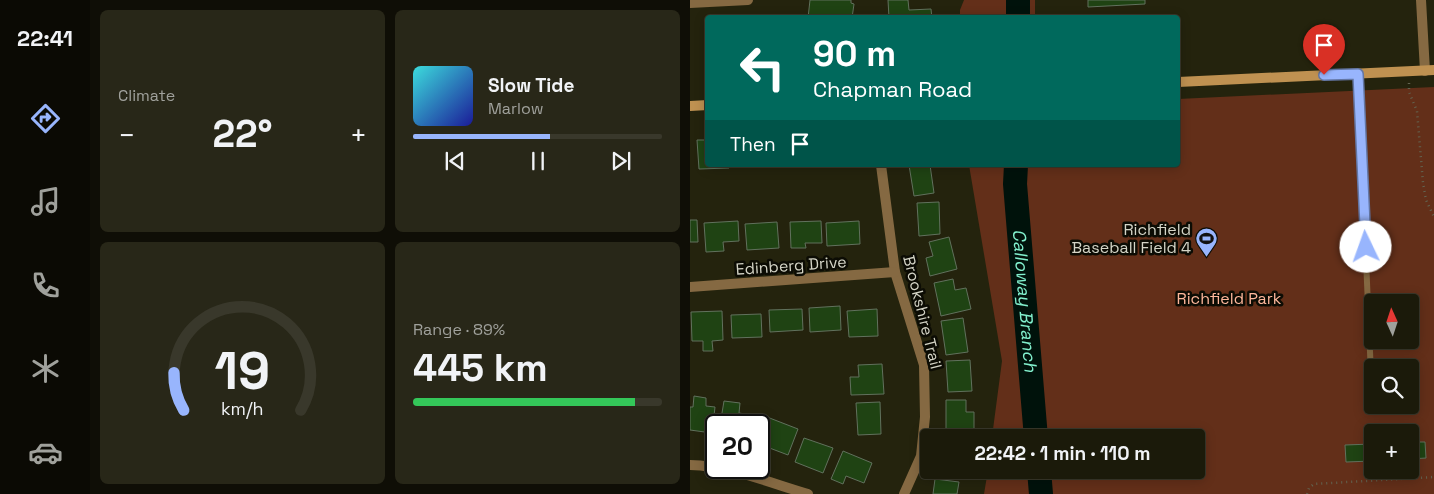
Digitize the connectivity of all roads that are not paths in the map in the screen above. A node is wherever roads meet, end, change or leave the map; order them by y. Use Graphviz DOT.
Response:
graph roads {
  1 [pos="748,0"];
  2 [pos="1421,0"];
  3 [pos="690,4"];
  4 [pos="1429,70"];
  5 [pos="1358,74"];
  6 [pos="1180,82"];
  7 [pos="705,105"];
  8 [pos="690,106"];
  9 [pos="881,167"];
  10 [pos="895,272"];
  11 [pos="690,287"];
  12 [pos="1370,359"];
  13 [pos="690,464"];
  14 [pos="808,494"];
  15 [pos="904,494"];
  1 -- 3 [label="street"];
  2 -- 4 [label="street"];
  4 -- 5 [label="street"];
  5 -- 6 [label="street"];
  5 -- 12 [label="lane"];
  7 -- 8 [label="street"];
  9 -- 10 [label="street, Brookshire Trail"];
  10 -- 11 [label="street, Edinberg Drive"];
  10 -- 15 [label="street, Brookshire Trail"];
  13 -- 14 [label="street"];
}
